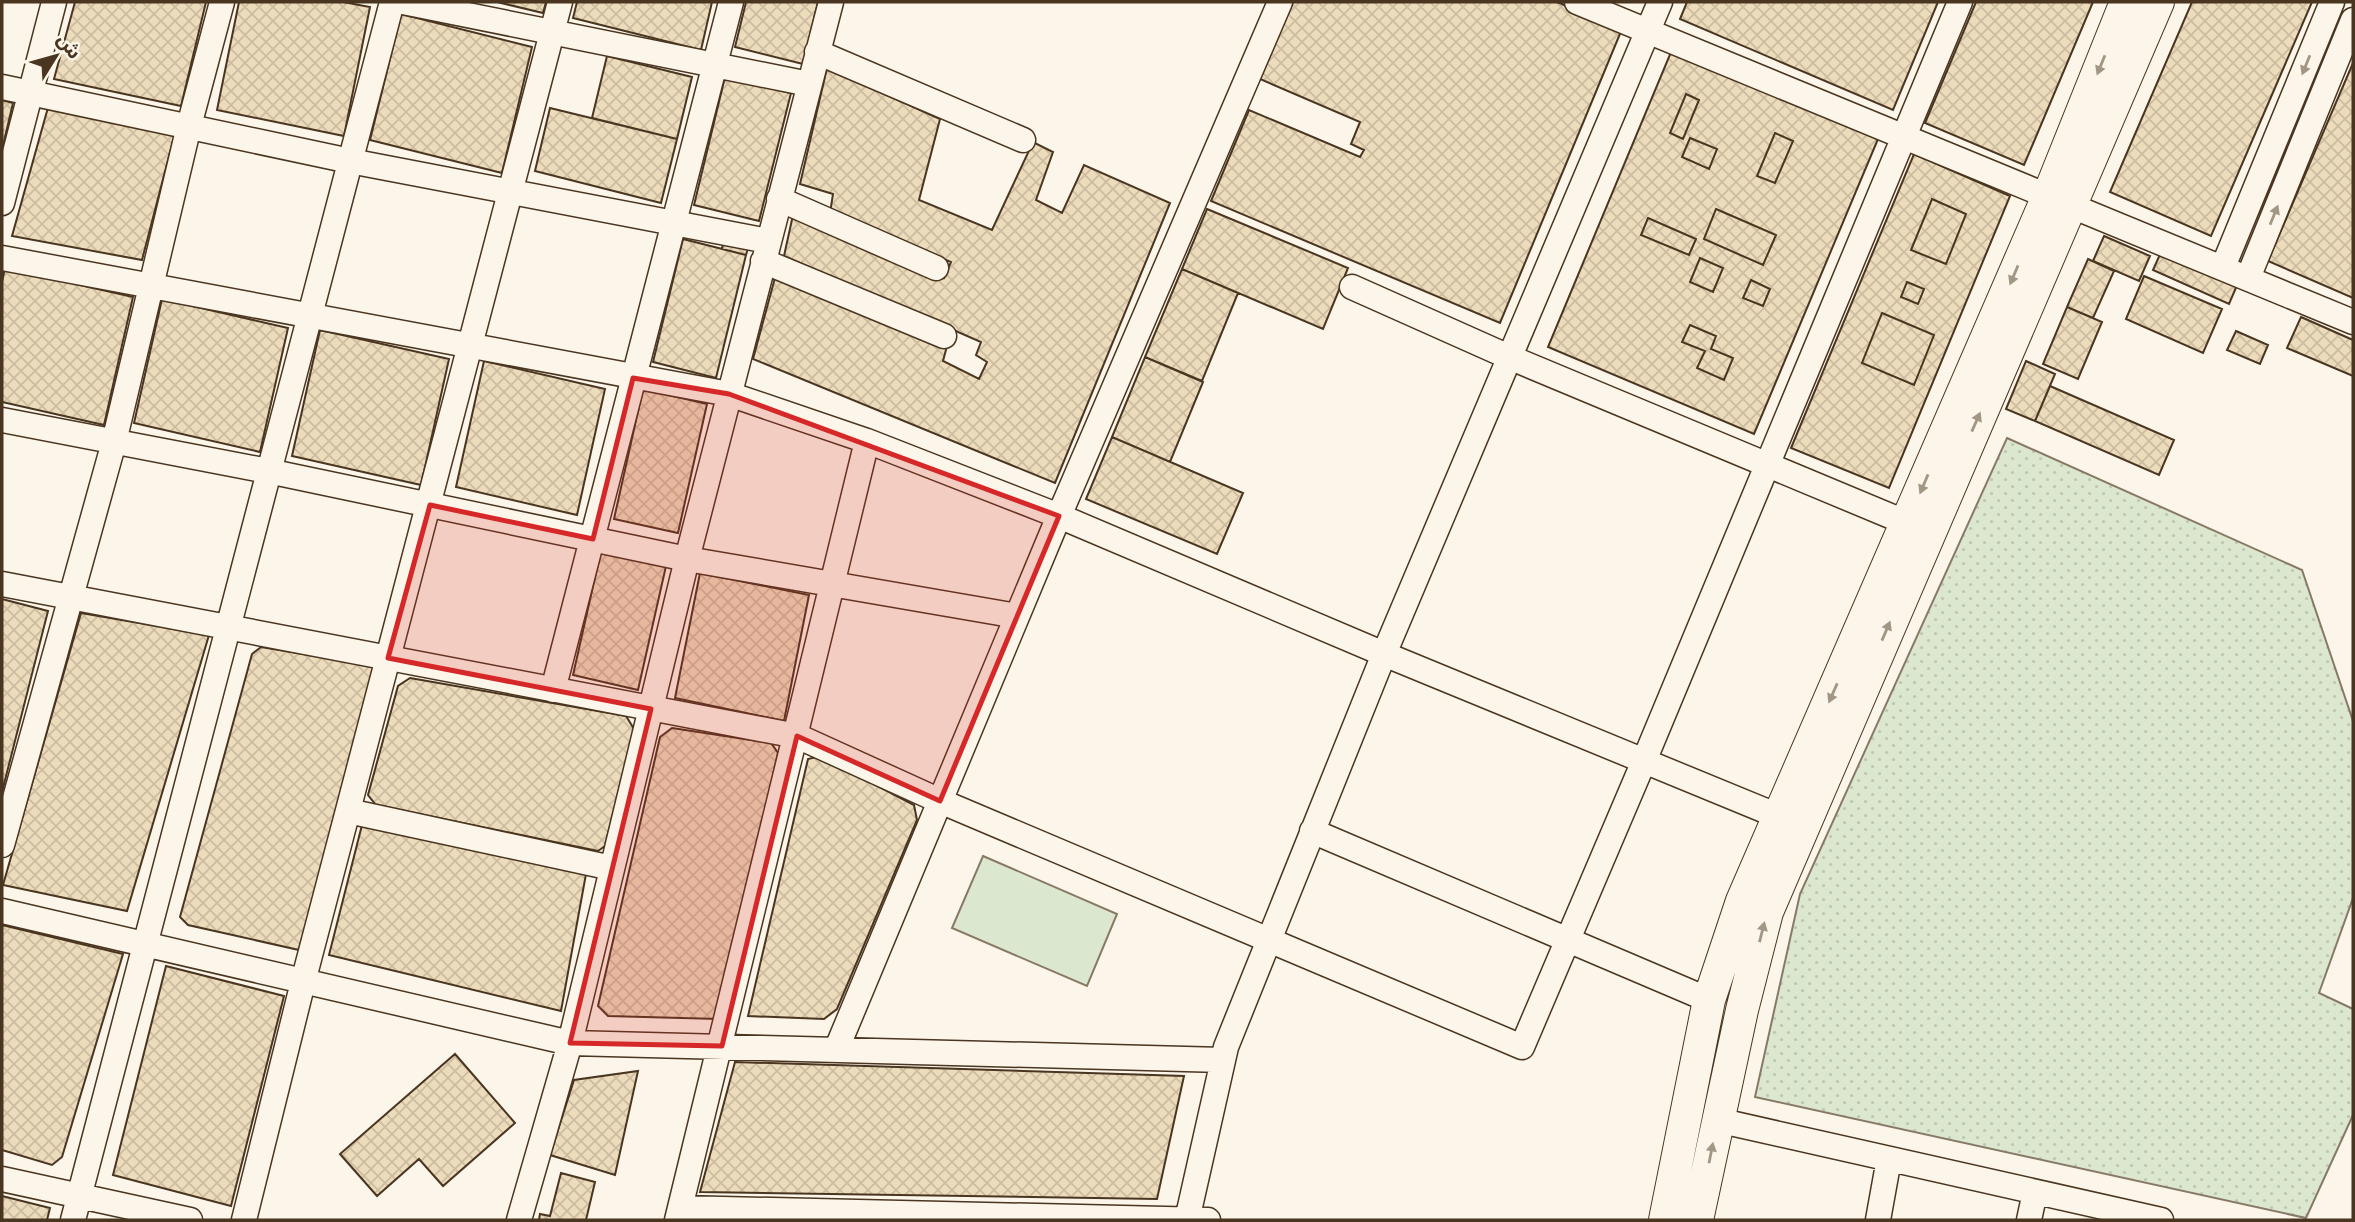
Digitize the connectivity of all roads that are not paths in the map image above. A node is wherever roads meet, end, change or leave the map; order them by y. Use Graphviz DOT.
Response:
graph roads {
  1 [pos="54,2"];
  2 [pos="222,2"];
  3 [pos="392,2"];
  4 [pos="404,2"];
  5 [pos="560,2"];
  6 [pos="731,2"];
  7 [pos="831,2"];
  8 [pos="1280,2"];
  9 [pos="1577,2"];
  10 [pos="1660,2"];
  11 [pos="1960,2"];
  12 [pos="2126,2"];
  13 [pos="2158,2"];
  14 [pos="2332,2"];
  15 [pos="2353,20"];
  16 [pos="552,31"];
  17 [pos="1648,31"];
  18 [pos="817,52"];
  19 [pos="715,62"];
  20 [pos="808,84"];
  21 [pos="2,88"];
  22 [pos="31,92"];
  23 [pos="189,126"];
  24 [pos="1905,135"];
  25 [pos="1023,140"];
  26 [pos="350,161"];
  27 [pos="510,191"];
  28 [pos="779,199"];
  29 [pos="2061,199"];
  30 [pos="2,203"];
  31 [pos="673,222"];
  32 [pos="766,251"];
  33 [pos="2,258"];
  34 [pos="2223,267"];
  35 [pos="936,268"];
  36 [pos="2248,278"];
  37 [pos="151,285"];
  38 [pos="1352,287"];
  39 [pos="309,315"];
  40 [pos="2353,322"];
  41 [pos="944,336"];
  42 [pos="471,345"];
  43 [pos="1509,357"];
  44 [pos="633,379"];
  45 [pos="729,394"];
  46 [pos="2,420"];
  47 [pos="867,441"];
  48 [pos="114,442"];
  49 [pos="1768,463"];
  50 [pos="268,471"];
  51 [pos="430,505"];
  52 [pos="1059,516"];
  53 [pos="1907,523"];
  54 [pos="593,539"];
  55 [pos="687,559"];
  56 [pos="2,584"];
  57 [pos="831,584"];
  58 [pos="69,597"];
  59 [pos="1017,616"];
  60 [pos="227,627"];
  61 [pos="1384,654"];
  62 [pos="388,658"];
  63 [pos="553,690"];
  64 [pos="650,709"];
  65 [pos="797,736"];
  66 [pos="1644,761"];
  67 [pos="940,801"];
  68 [pos="348,811"];
  69 [pos="1791,822"];
  70 [pos="1312,831"];
  71 [pos="2,845"];
  72 [pos="612,868"];
  73 [pos="2,911"];
  74 [pos="1269,938"];
  75 [pos="1567,941"];
  76 [pos="144,945"];
  77 [pos="303,982"];
  78 [pos="1709,1000"];
  79 [pos="569,1043"];
  80 [pos="722,1046"];
  81 [pos="837,1048"];
  82 [pos="1223,1060"];
  83 [pos="1717,1120"];
  84 [pos="1889,1159"];
  85 [pos="2,1179"];
  86 [pos="2035,1192"];
  87 [pos="76,1209"];
  88 [pos="679,1214"];
  89 [pos="190,1220"];
  90 [pos="244,1220"];
  91 [pos="519,1220"];
  92 [pos="1194,1220"];
  93 [pos="1665,1220"];
  94 [pos="1697,1220"];
  95 [pos="1878,1220"];
  96 [pos="2029,1220"];
  97 [pos="2161,1220"];
  1 -- 22 [label="street"];
  2 -- 23 [label="street"];
  3 -- 26 [label="street"];
  4 -- 16 [label="street"];
  5 -- 16 [label="street"];
  6 -- 19 [label="street"];
  7 -- 18 [label="street"];
  8 -- 52 [label="street"];
  9 -- 17 [label="street"];
  10 -- 17 [label="street"];
  11 -- 24 [label="street"];
  12 -- 29 [label="main road, one-way"];
  13 -- 29 [label="main road"];
  14 -- 34 [label="street, one-way"];
  36 -- 15 [label="street, one-way"];
  16 -- 19 [label="street"];
  16 -- 27 [label="street"];
  17 -- 24 [label="street"];
  17 -- 43 [label="street"];
  18 -- 20 [label="street"];
  18 -- 25 [label="street"];
  19 -- 20 [label="street"];
  19 -- 31 [label="street"];
  20 -- 28 [label="street"];
  21 -- 22 [label="street"];
  22 -- 23 [label="street"];
  22 -- 30 [label="street"];
  23 -- 26 [label="street"];
  23 -- 37 [label="street"];
  24 -- 29 [label="street"];
  24 -- 49 [label="street"];
  26 -- 27 [label="street"];
  26 -- 39 [label="street"];
  27 -- 31 [label="street"];
  27 -- 42 [label="street"];
  28 -- 32 [label="street"];
  28 -- 35 [label="street"];
  29 -- 34 [label="street"];
  29 -- 53 [label="main road, one-way"];
  69 -- 29 [label="main road, one-way"];
  31 -- 32 [label="street"];
  31 -- 44 [label="street"];
  32 -- 41 [label="street"];
  32 -- 45 [label="street"];
  33 -- 37 [label="street"];
  34 -- 36 [label="street"];
  36 -- 40 [label="street"];
  37 -- 39 [label="street"];
  37 -- 48 [label="street"];
  38 -- 43 [label="street"];
  39 -- 42 [label="street"];
  39 -- 50 [label="street"];
  42 -- 44 [label="street"];
  42 -- 51 [label="street"];
  43 -- 49 [label="street"];
  43 -- 61 [label="street"];
  44 -- 45 [label="street"];
  44 -- 54 [label="street"];
  45 -- 47 [label="street"];
  45 -- 55 [label="street"];
  46 -- 48 [label="street"];
  47 -- 52 [label="street"];
  47 -- 57 [label="street"];
  48 -- 50 [label="street"];
  48 -- 58 [label="street"];
  49 -- 53 [label="street"];
  49 -- 66 [label="street"];
  50 -- 51 [label="street"];
  50 -- 60 [label="street"];
  51 -- 54 [label="street"];
  51 -- 62 [label="street"];
  52 -- 59 [label="street"];
  52 -- 61 [label="street"];
  53 -- 69 [label="main road, one-way"];
  54 -- 55 [label="street"];
  54 -- 63 [label="street"];
  55 -- 57 [label="street"];
  55 -- 64 [label="street"];
  56 -- 58 [label="street"];
  57 -- 59 [label="street"];
  57 -- 65 [label="street"];
  58 -- 60 [label="street"];
  58 -- 71 [label="street"];
  59 -- 67 [label="street"];
  60 -- 62 [label="street"];
  60 -- 76 [label="street"];
  61 -- 66 [label="street"];
  61 -- 70 [label="street"];
  62 -- 63 [label="street"];
  62 -- 68 [label="street"];
  63 -- 64 [label="street"];
  64 -- 65 [label="street"];
  64 -- 72 [label="street"];
  65 -- 67 [label="street"];
  65 -- 80 [label="street"];
  66 -- 69 [label="street"];
  66 -- 75 [label="street"];
  67 -- 74 [label="street"];
  67 -- 81 [label="street"];
  68 -- 72 [label="street"];
  68 -- 77 [label="street"];
  69 -- 78 [label="main road"];
  83 -- 69 [label="main road, one-way"];
  70 -- 74 [label="street"];
  70 -- 75 [label="street"];
  72 -- 79 [label="street"];
  73 -- 76 [label="street"];
  74 -- 75 [label="street"];
  74 -- 82 [label="street"];
  75 -- 78 [label="street"];
  76 -- 77 [label="street"];
  76 -- 87 [label="street"];
  77 -- 79 [label="street"];
  77 -- 90 [label="street"];
  78 -- 93 [label="main road"];
  79 -- 80 [label="street"];
  79 -- 91 [label="street"];
  80 -- 81 [label="street"];
  80 -- 88 [label="street"];
  81 -- 82 [label="street"];
  82 -- 92 [label="street"];
  83 -- 84 [label="street"];
  94 -- 83 [label="main road, one-way"];
  84 -- 86 [label="street"];
  84 -- 95 [label="street"];
  85 -- 87 [label="street"];
  86 -- 96 [label="street"];
  86 -- 97 [label="street"];
  87 -- 89 [label="street"];
  88 -- 92 [label="street"];
}
